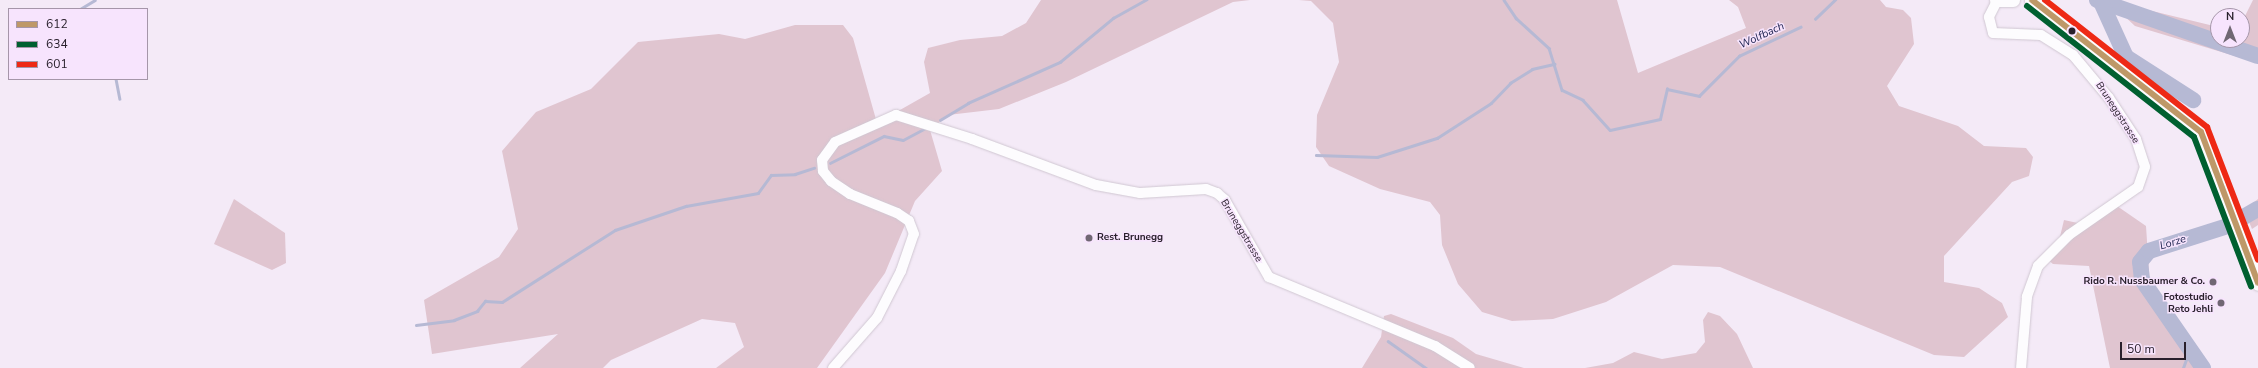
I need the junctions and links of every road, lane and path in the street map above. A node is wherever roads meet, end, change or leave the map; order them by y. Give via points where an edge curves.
1 (1997, 0) edge
2 (2013, 0) edge
3 (2032, 0) edge
4 (2258, 283) edge
5 (834, 368) edge
6 (1470, 368) edge
7 (2021, 368) edge

1 - 2 street
1 - 7 street, Bruneggstrasse via 1989,17 1993,33 2041,35 2073,55 2109,98 2136,139 2145,167 2138,187 2069,235 2038,266 2027,297
3 - 4 main road via 2200,132
5 - 6 street, Bruneggstrasse via 877,318 901,271 914,234 908,221 897,213 850,194 831,181 823,171 822,160 825,151 846,136 883,119 905,115 1096,185 1140,193 1206,189 1217,193 1225,200 1269,277 1435,346

